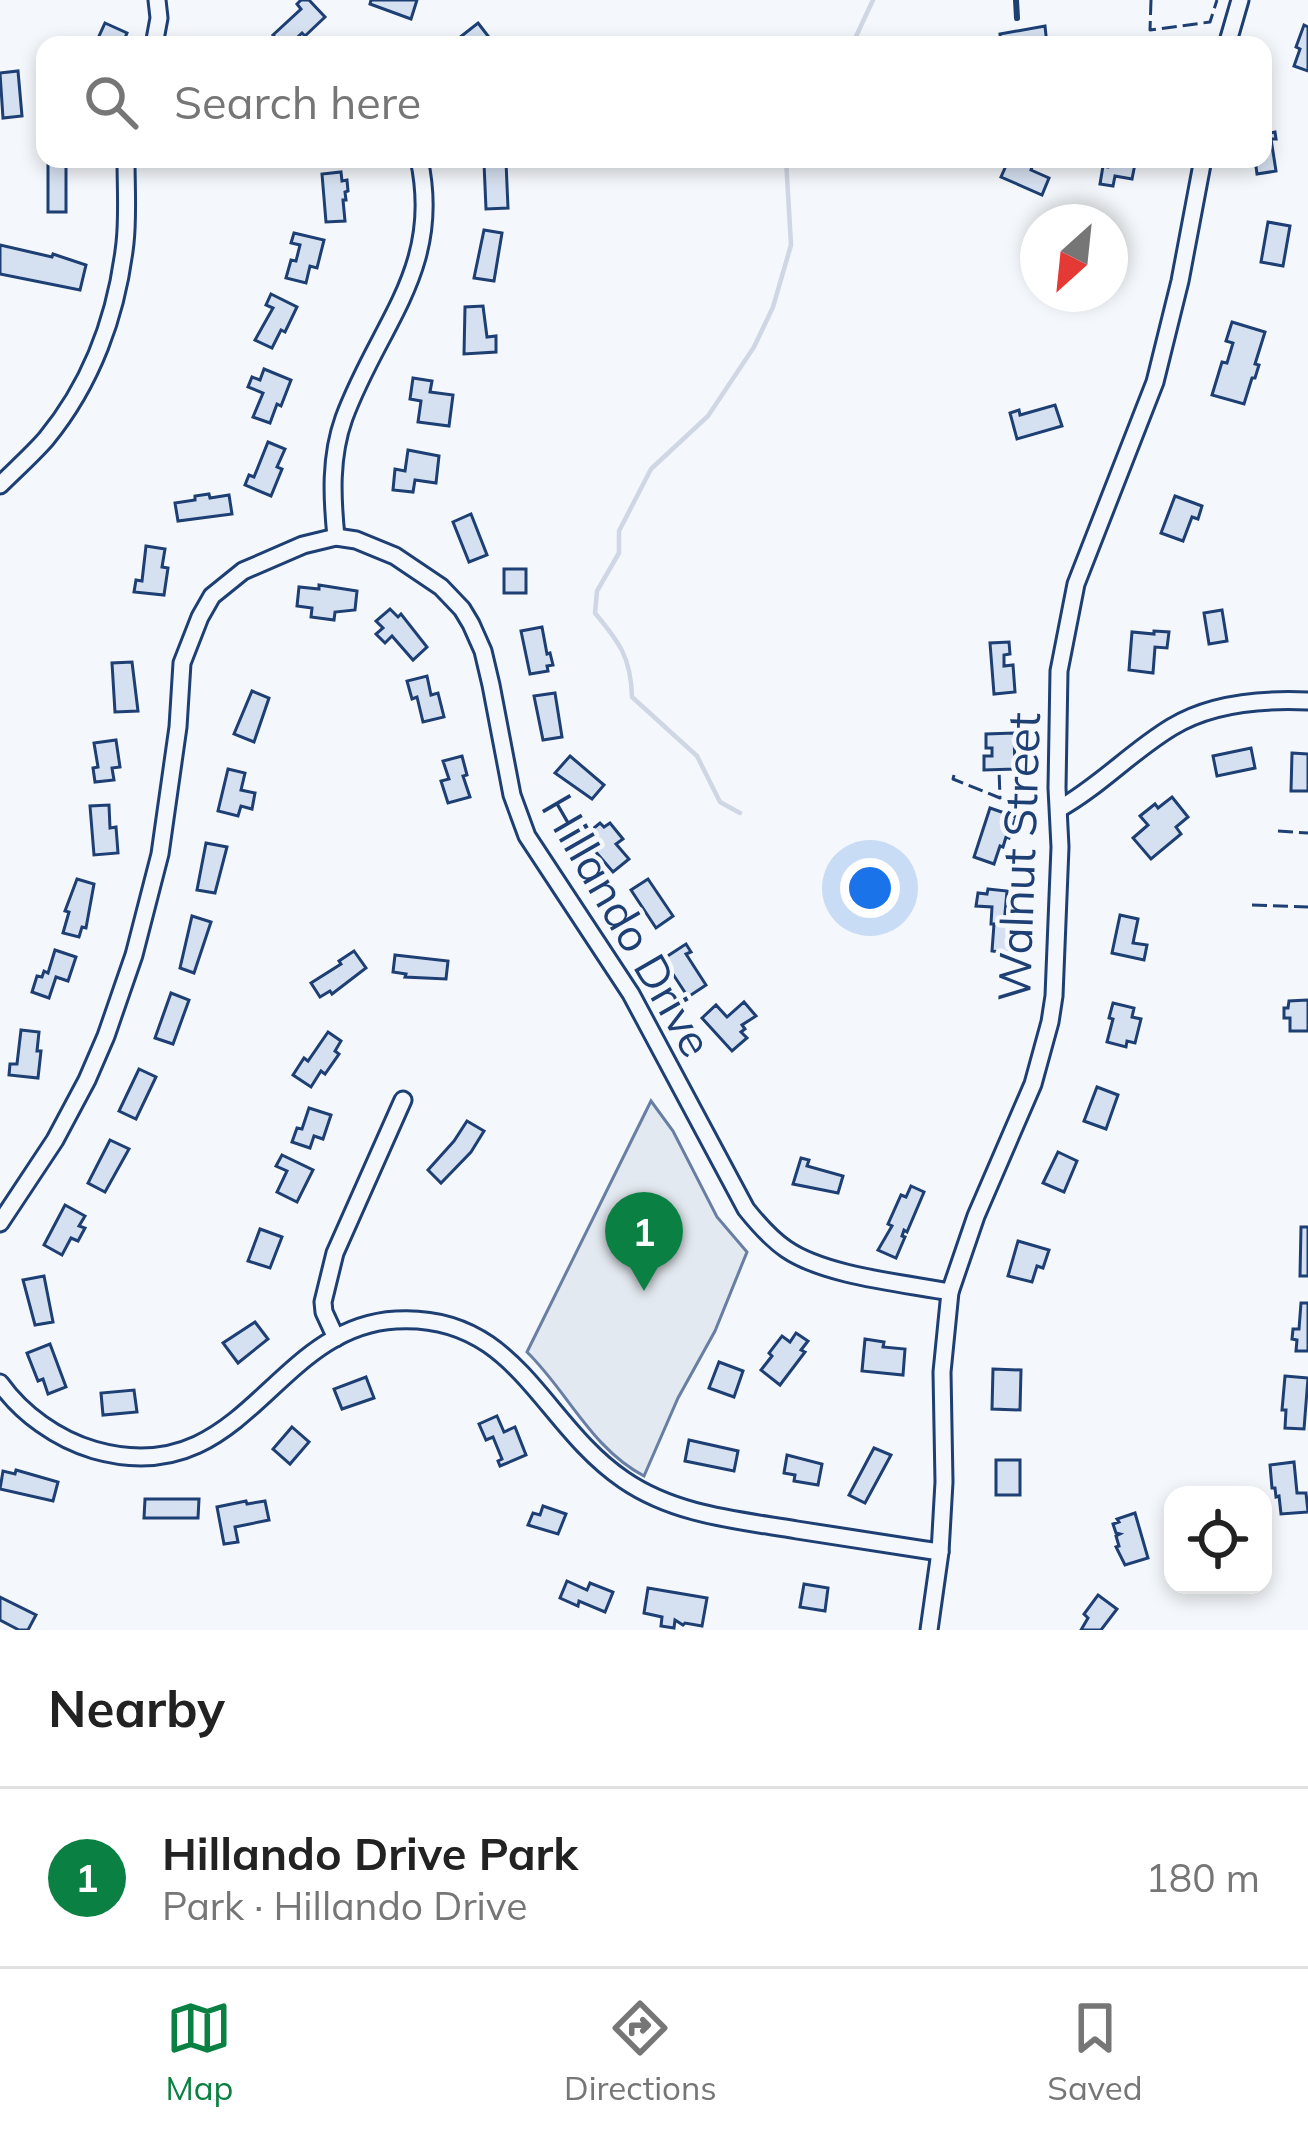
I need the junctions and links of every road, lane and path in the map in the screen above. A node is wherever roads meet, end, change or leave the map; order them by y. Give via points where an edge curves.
1 (157, 0) edge
2 (1240, 0) edge
3 (156, 36) edge
4 (1230, 36) edge
5 (126, 168) edge
6 (421, 168) edge
7 (1201, 168) edge
8 (0, 485) edge
9 (336, 537) junction
10 (1308, 701) edge
11 (1058, 809) junction
12 (403, 1100) dead end
13 (0, 1223) edge
14 (950, 1292) junction
15 (336, 1338) junction
16 (0, 1383) edge
17 (940, 1552) junction
18 (929, 1630) edge

1 - 3 street
2 - 4 street
5 - 8 street via 126,238 101,345 58,422
6 - 9 street via 423,241 343,422 332,479
7 - 11 street, Walnut Street via 1154,382 1076,584 1059,671
9 - 13 street via 243,571 200,617 182,662 160,854 134,955 87,1080
9 - 14 street, Hillando Drive via 395,556 462,609 483,651 527,836 631,994 746,1209 769,1236 814,1263
10 - 11 street via 1237,704 1188,719
11 - 14 street, Walnut Street via 1050,1022
12 - 15 street via 334,1253 323,1302
14 - 17 street, Walnut Street
15 - 16 street via 206,1443 163,1455 82,1447 27,1414
15 - 17 street via 392,1320 457,1327 514,1363 592,1455 657,1499 739,1521
17 - 18 street, Walnut Street

